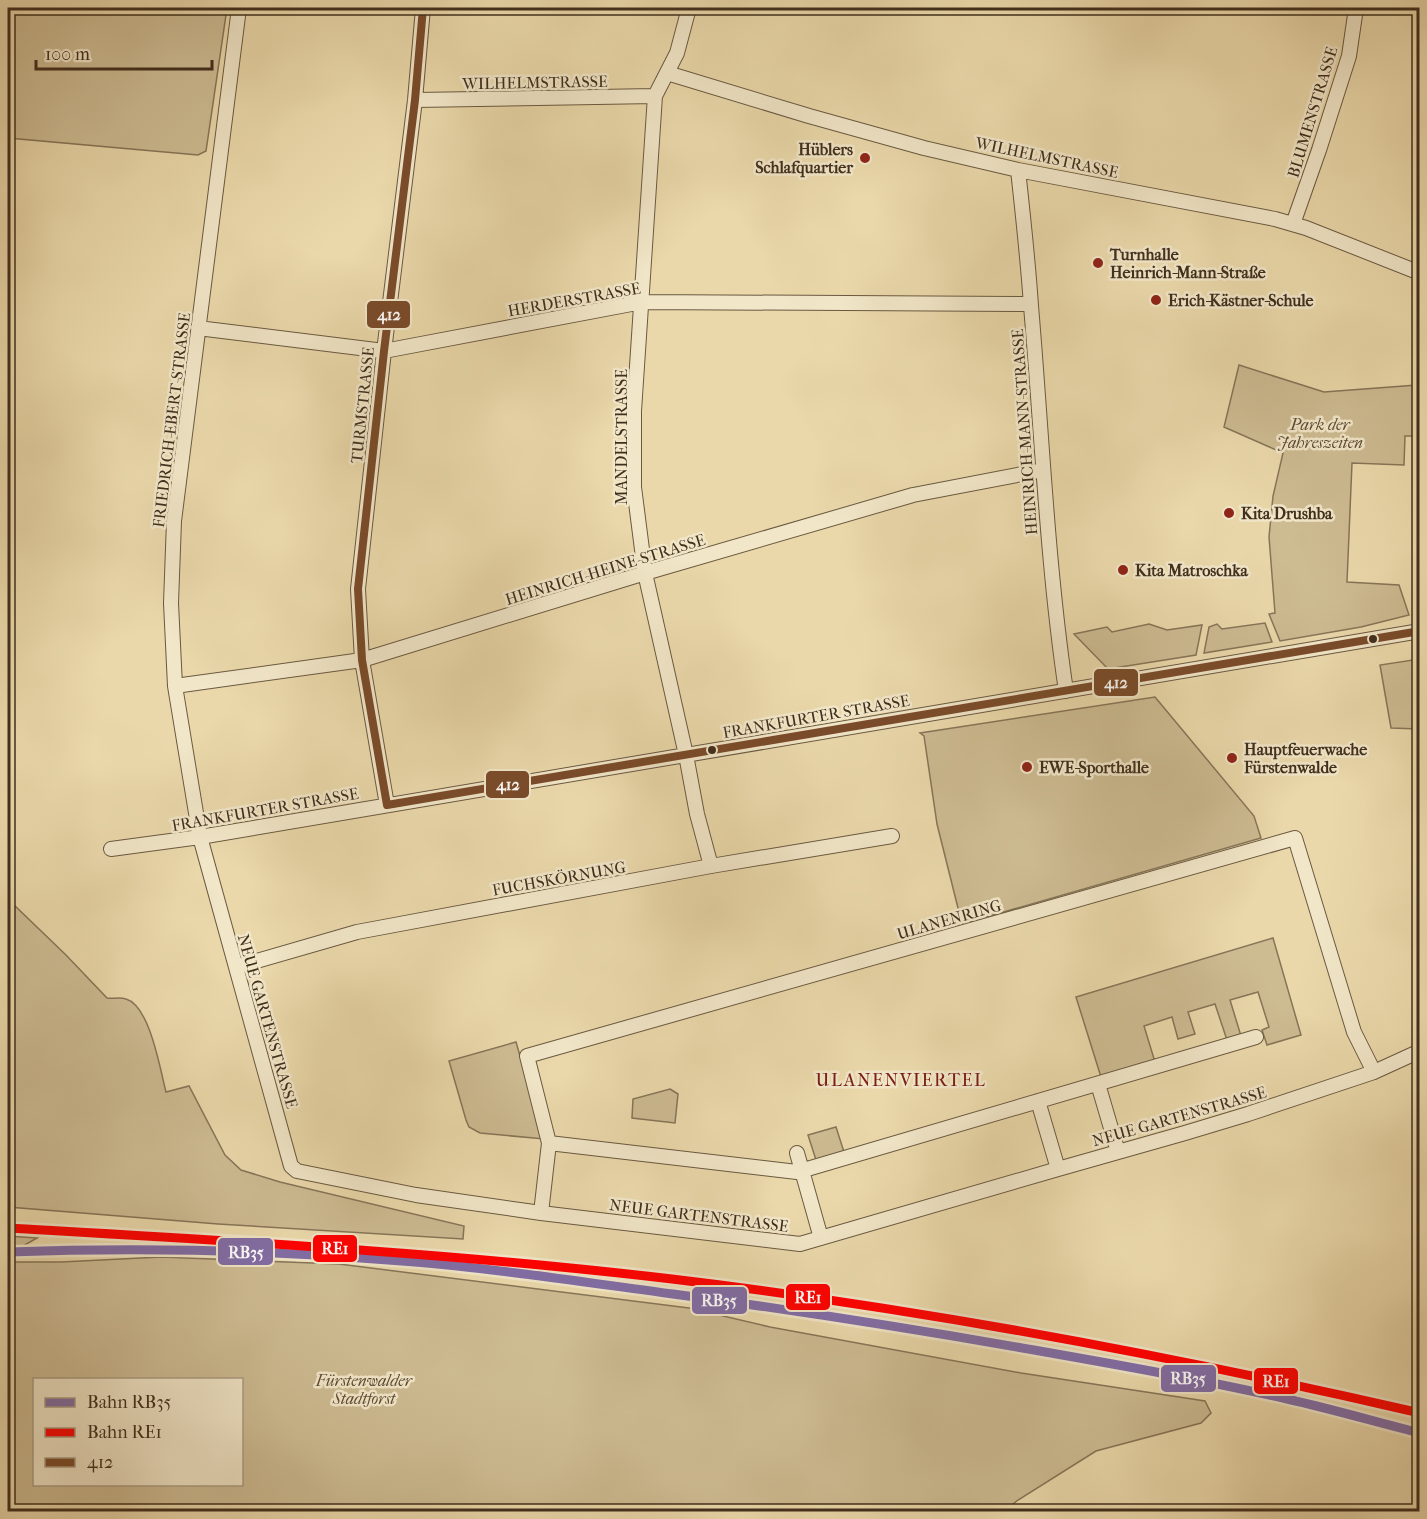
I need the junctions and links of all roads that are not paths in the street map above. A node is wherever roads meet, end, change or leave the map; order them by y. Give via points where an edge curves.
1 (239, 8) edge
2 (423, 8) edge
3 (689, 8) edge
4 (1356, 8) edge
5 (667, 73) junction
6 (655, 96) junction
7 (415, 100) junction
8 (1018, 170) junction
9 (1293, 224) junction
10 (1419, 273) edge
11 (642, 302) junction
12 (1031, 304) junction
13 (198, 328) junction
14 (384, 351) junction
15 (1043, 470) junction
16 (645, 573) junction
17 (1419, 631) edge
18 (362, 660) junction
19 (175, 686) junction
20 (1066, 691) junction
21 (686, 755) junction
22 (387, 805) junction
23 (892, 836) dead end
24 (200, 837) junction
25 (111, 849) dead end
26 (711, 866) junction
27 (236, 967) junction
28 (1256, 1037) dead end
29 (1419, 1051) edge
30 (1374, 1072) junction
31 (1098, 1084) junction
32 (1038, 1101) junction
33 (549, 1143) junction
34 (1118, 1152) junction
35 (797, 1154) dead end
36 (1058, 1168) junction
37 (802, 1171) junction
38 (541, 1213) junction
39 (821, 1238) junction

1 - 13 street, FRIEDRICH-EBERT-STRASSE
2 - 7 street, TURMSTRASSE
3 - 5 street, MANDELSTRASSE
4 - 9 street, BLUMENSTRASSE via 1349,56
5 - 6 street, MANDELSTRASSE
5 - 8 street, WILHELMSTRASSE via 917,146
6 - 7 street, WILHELMSTRASSE
6 - 11 street, MANDELSTRASSE
7 - 14 street, TURMSTRASSE
8 - 9 street, WILHELMSTRASSE
8 - 12 street, HEINRICH-MANN-STRASSE
9 - 10 street, WILHELMSTRASSE
11 - 12 street, HERDERSTRASSE
11 - 14 street, HERDERSTRASSE
11 - 16 street, MANDELSTRASSE via 634,411 634,487
12 - 15 street, HEINRICH-MANN-STRASSE
13 - 14 street, HERDERSTRASSE
13 - 19 street, FRIEDRICH-EBERT-STRASSE via 174,521 171,603
14 - 18 street, TURMSTRASSE via 358,589
15 - 16 street, HEINRICH-HEINE-STRASSE via 913,495
15 - 20 street, HEINRICH-MANN-STRASSE
16 - 18 street, HEINRICH-HEINE-STRASSE
16 - 21 street, MANDELSTRASSE
17 - 20 street, FRANKFURTER STRASSE
18 - 19 street, HEINRICH-HEINE-STRASSE
18 - 22 street, TURMSTRASSE
19 - 24 street, FRIEDRICH-EBERT-STRASSE
20 - 21 street, FRANKFURTER STRASSE
21 - 22 street, FRANKFURTER STRASSE
21 - 26 street, MANDELSTRASSE
22 - 24 street, FRANKFURTER STRASSE
23 - 26 street, FUCHSKÖRNUNG
24 - 25 street, FRANKFURTER STRASSE
24 - 27 street, NEUE GARTENSTRASSE
26 - 27 street, FUCHSKÖRNUNG via 351,933
27 - 38 street, NEUE GARTENSTRASSE via 294,1169 416,1195
28 - 31 street
29 - 30 street, NEUE GARTENSTRASSE
30 - 33 street, ULANENRING via 1354,1032 1295,838 527,1056
30 - 34 street, NEUE GARTENSTRASSE
31 - 32 street
31 - 34 street
32 - 36 street
32 - 37 street
33 - 37 street
33 - 38 street, ULANENRING
34 - 36 street, NEUE GARTENSTRASSE
35 - 37 street
36 - 39 street, NEUE GARTENSTRASSE
37 - 39 street
38 - 39 street, NEUE GARTENSTRASSE via 800,1244

